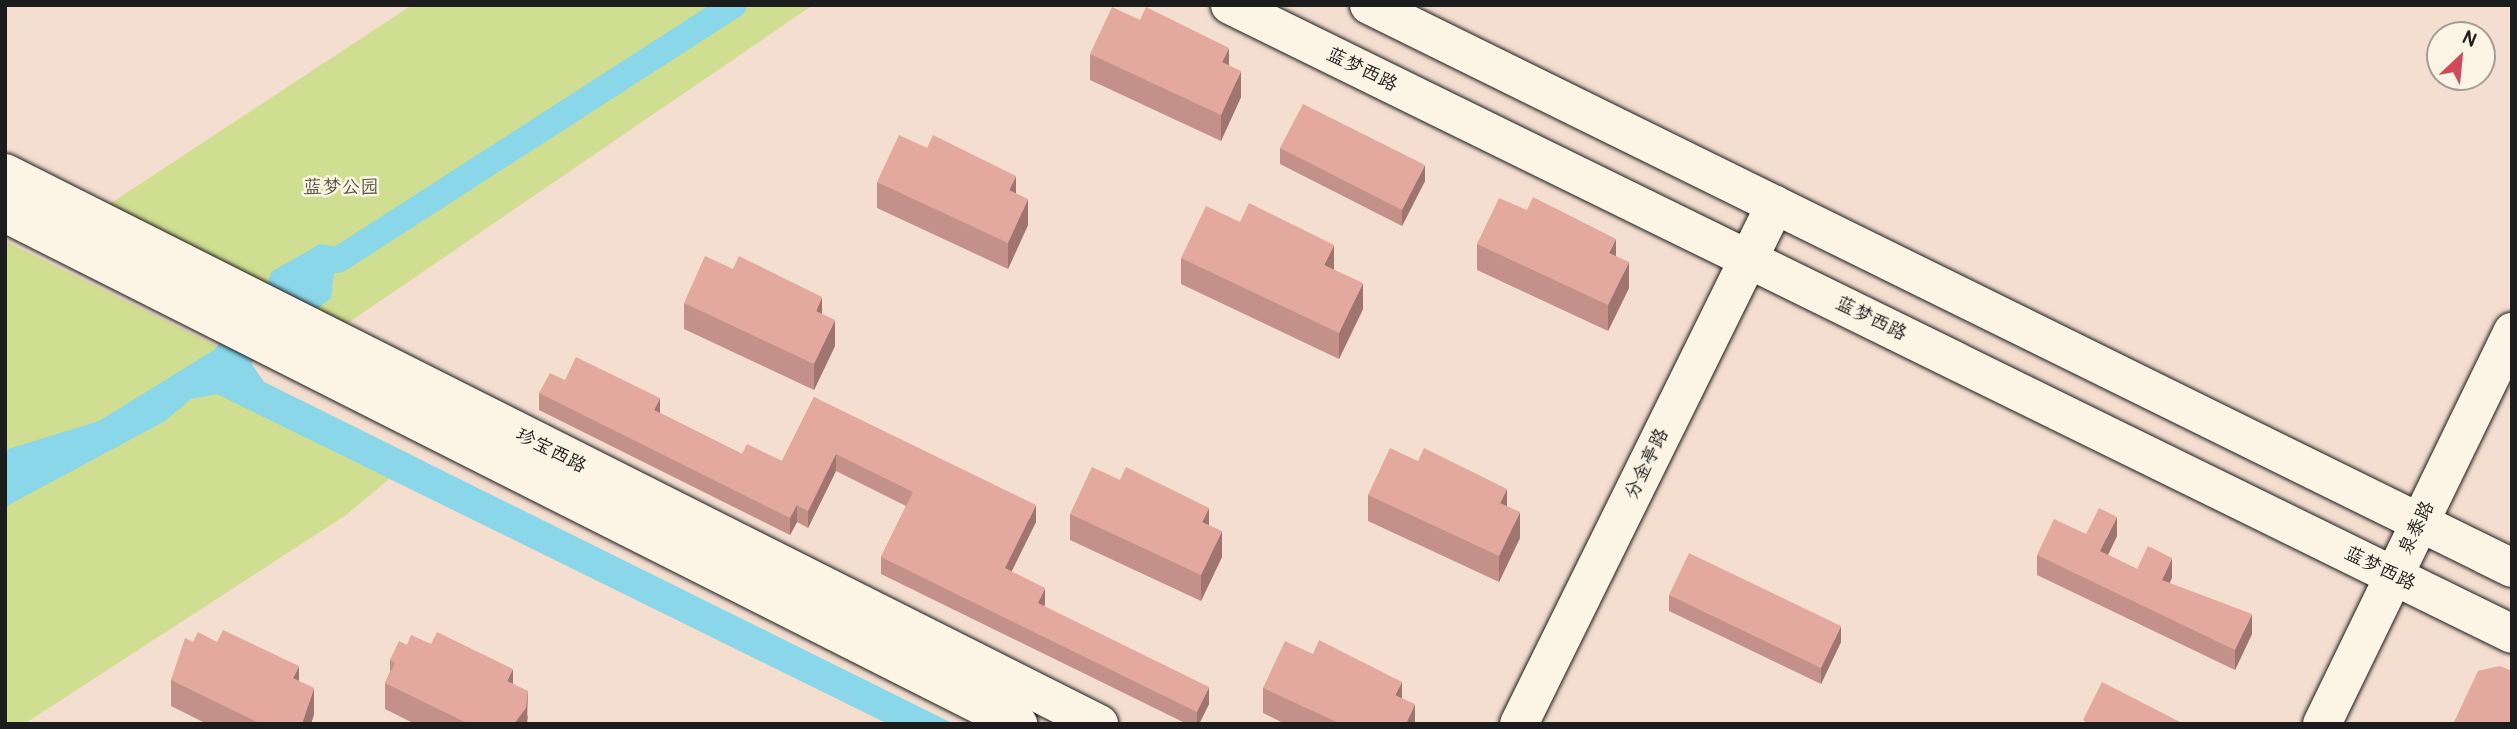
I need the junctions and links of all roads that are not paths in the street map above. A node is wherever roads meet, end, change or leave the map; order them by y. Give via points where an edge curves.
1 (1230, 5) edge
2 (1369, 5) edge
3 (5, 173) edge
4 (1775, 205) junction
5 (5, 213) edge
6 (1748, 259) junction
7 (228, 307) junction
8 (2512, 332) edge
9 (318, 354) junction
10 (2420, 522) junction
11 (2512, 568) edge
12 (2394, 576) junction
13 (2512, 634) edge
14 (1018, 724) edge
15 (1099, 724) edge
16 (1519, 724) edge
17 (2322, 724) edge

1 - 6 street, 蓝梦西路
2 - 4 street
3 - 7 street, 珍宝西路
4 - 6 street, 分金亭路
4 - 10 street
5 - 7 street, 珍宝西路
6 - 12 street, 蓝梦西路
6 - 16 street, 分金亭路
7 - 9 street, 珍宝西路
8 - 10 street, 泉泰路
9 - 14 street, 珍宝西路
9 - 15 street, 珍宝西路
10 - 11 street
10 - 12 street, 泉泰路
12 - 13 street, 蓝梦西路
12 - 17 street, 泉泰路

